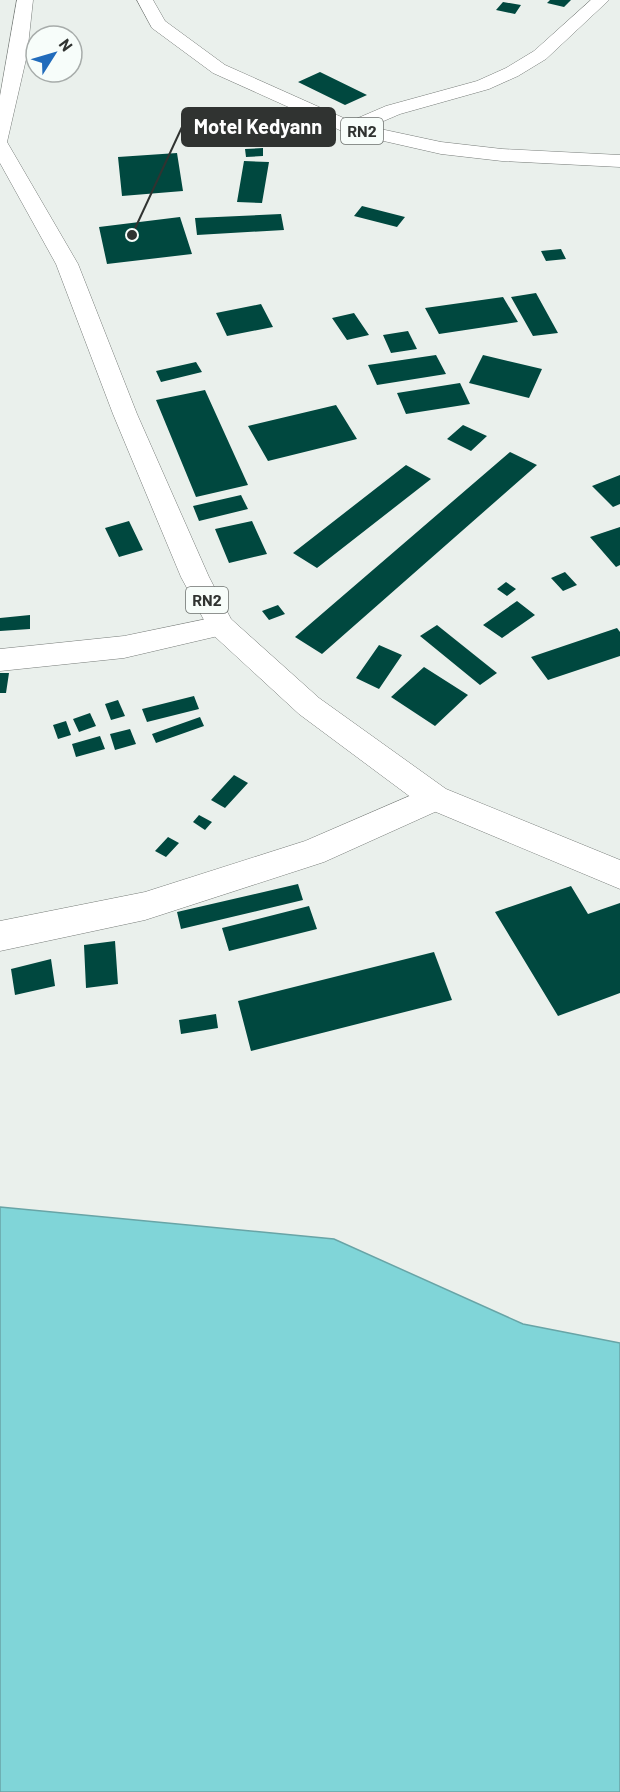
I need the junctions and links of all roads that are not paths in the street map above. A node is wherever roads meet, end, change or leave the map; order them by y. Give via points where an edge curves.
1 (25, 0) edge
2 (145, 0) edge
3 (601, 0) edge
4 (351, 128) junction
5 (0, 139) edge
6 (0, 146) edge
7 (620, 161) edge
8 (221, 626) junction
9 (0, 660) edge
10 (435, 798) junction
11 (620, 875) edge
12 (0, 936) edge

1 - 5 main road
2 - 4 main road, RN2 via 158,24 219,69
3 - 4 main road via 540,55 512,72 483,85 393,110
4 - 7 main road, RN2 via 441,148
6 - 8 main road, RN2 via 67,264 125,414 195,578
8 - 9 main road via 124,647
8 - 10 main road, RN2 via 309,705
10 - 11 main road, RN2
10 - 12 main road via 313,852 145,906

